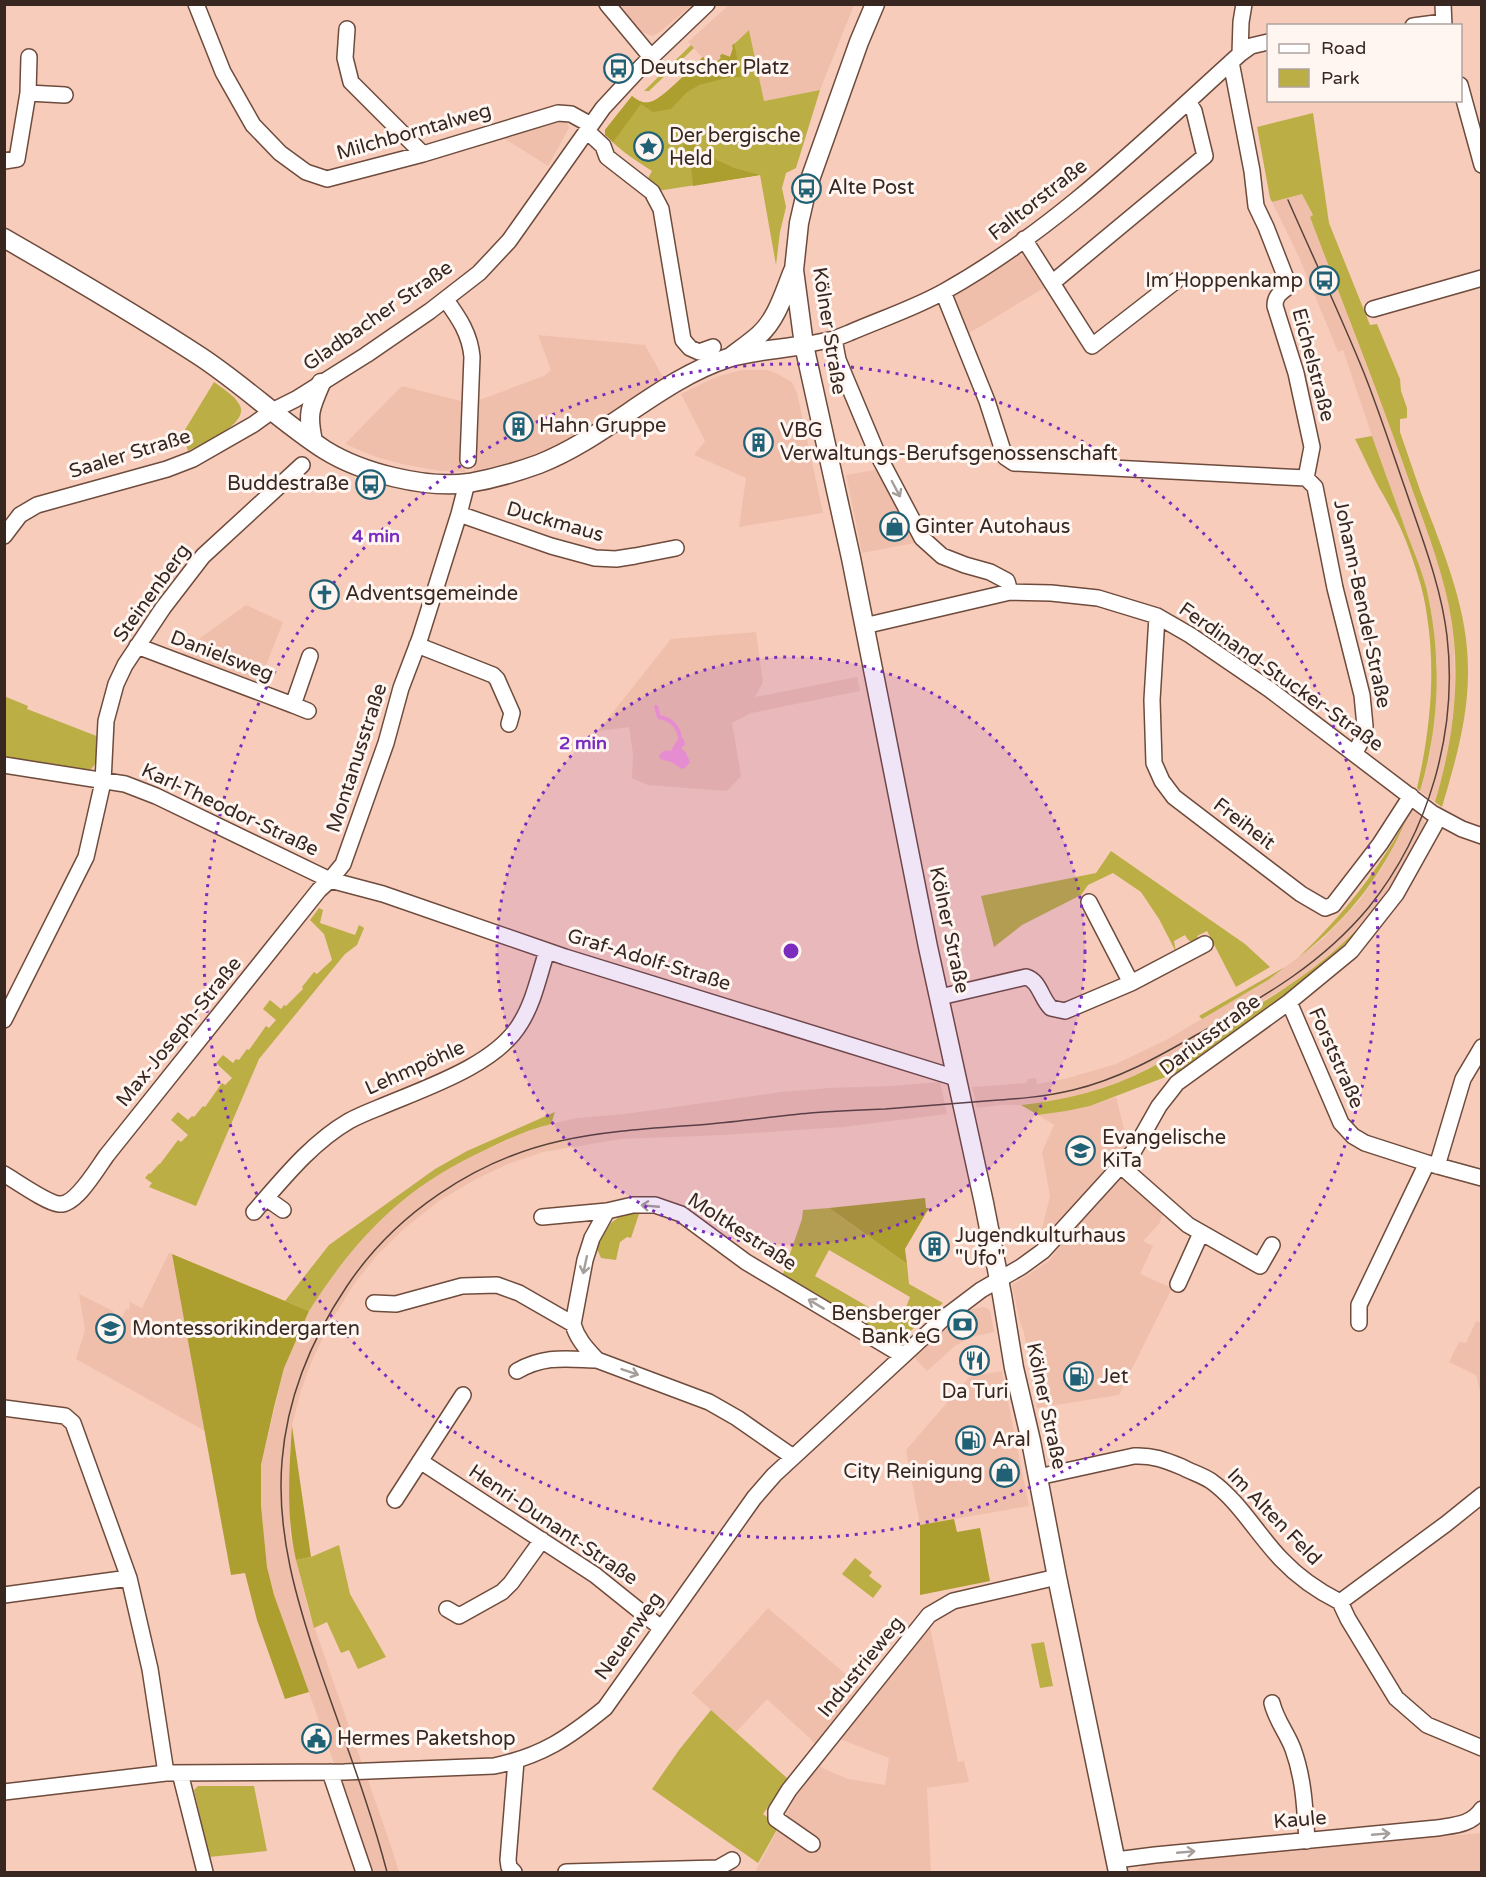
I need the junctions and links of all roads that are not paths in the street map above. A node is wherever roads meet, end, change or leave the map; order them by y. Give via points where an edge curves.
1 (196, 4) edge
2 (607, 4) edge
3 (707, 4) edge
4 (875, 4) edge
5 (1244, 4) edge
6 (1443, 4) edge
7 (1443, 24) edge
8 (347, 29) dead end
9 (1267, 42) edge
10 (28, 57) dead end
11 (651, 57) junction
12 (1236, 58) junction
13 (1462, 89) edge
14 (28, 93) junction
15 (65, 95) dead end
16 (1188, 102) junction
17 (589, 128) junction
18 (423, 154) junction
19 (4, 161) edge
20 (1482, 165) edge
21 (4, 238) edge
22 (1024, 239) junction
23 (794, 270) junction
24 (1482, 278) edge
25 (1177, 280) dead end
26 (1052, 283) junction
27 (943, 292) junction
28 (446, 300) junction
29 (1373, 309) dead end
30 (834, 339) junction
31 (804, 345) junction
32 (712, 347) dead end
33 (730, 357) junction
34 (321, 383) junction
35 (272, 411) junction
36 (313, 441) junction
37 (468, 460) dead end
38 (302, 465) dead end
39 (1306, 478) junction
40 (467, 483) junction
41 (459, 514) junction
42 (4, 536) edge
43 (676, 548) dead end
44 (1010, 592) junction
45 (1157, 616) junction
46 (864, 626) junction
47 (417, 645) junction
48 (138, 646) junction
49 (310, 656) dead end
50 (292, 705) junction
51 (308, 711) dead end
52 (509, 724) dead end
53 (1355, 753) junction
54 (4, 765) edge
55 (103, 782) junction
56 (1411, 796) junction
57 (1439, 817) junction
58 (1482, 836) edge
59 (330, 880) junction
60 (1089, 902) dead end
61 (1205, 944) dead end
62 (547, 951) junction
63 (1131, 982) junction
64 (940, 997) junction
65 (1289, 1002) junction
66 (4, 1020) edge
67 (1482, 1047) edge
68 (956, 1078) junction
69 (1432, 1165) junction
70 (1121, 1166) junction
71 (4, 1174) edge
72 (1482, 1178) edge
73 (266, 1198) junction
74 (283, 1210) dead end
75 (606, 1211) junction
76 (254, 1212) dead end
77 (542, 1217) dead end
78 (1201, 1233) junction
79 (1272, 1245) dead end
80 (998, 1280) junction
81 (1178, 1284) dead end
82 (374, 1303) dead end
83 (1359, 1323) dead end
84 (573, 1324) junction
85 (902, 1356) junction
86 (597, 1360) junction
87 (517, 1371) dead end
88 (463, 1395) dead end
89 (4, 1408) edge
90 (794, 1457) junction
91 (420, 1461) junction
92 (1038, 1477) junction
93 (1482, 1495) edge
94 (395, 1500) dead end
95 (542, 1539) junction
96 (1057, 1577) junction
97 (129, 1578) junction
98 (4, 1595) edge
99 (1340, 1602) junction
100 (447, 1609) dead end
101 (661, 1628) junction
102 (1272, 1703) dead end
103 (1482, 1748) edge
104 (516, 1761) junction
105 (330, 1772) junction
106 (173, 1773) junction
107 (4, 1792) edge
108 (1480, 1814) edge
109 (1307, 1841) junction
110 (812, 1844) dead end
111 (732, 1860) dead end
112 (1117, 1866) edge
113 (205, 1872) edge
114 (364, 1872) edge
115 (514, 1872) edge
116 (566, 1872) edge

1 - 18 street, Milchborntalweg via 223,72 253,125 280,153 306,172 327,179
2 - 11 street
3 - 11 street, Gladbacher Straße
4 - 23 main road, Kölner Straße via 807,188
5 - 12 street, Eichelstraße
6 - 7 street
8 - 18 street via 345,58 351,82
9 - 12 street, Falltorstraße via 1251,46
10 - 14 street
11 - 17 street, Gladbacher Straße
12 - 16 street, Falltorstraße
12 - 39 street, Eichelstraße via 1256,206 1289,286 1278,294 1275,306 1296,373 1312,447
13 - 20 street
14 - 15 street
14 - 19 street via 16,159
16 - 22 street, Falltorstraße
16 - 26 street via 1194,111 1205,156
17 - 18 street, Milchborntalweg via 571,114 558,113
17 - 28 street, Gladbacher Straße via 509,241
17 - 32 street via 608,157 655,195 683,340 699,352
21 - 35 main road via 199,356
22 - 26 street
22 - 27 street, Falltorstraße
23 - 31 main road, Kölner Straße
23 - 33 main road via 768,325
24 - 29 street
25 - 26 street via 1092,346
27 - 30 street, Falltorstraße
27 - 39 street via 1005,457 1014,463
28 - 34 street, Gladbacher Straße
28 - 37 street via 471,344
30 - 31 street, Falltorstraße
30 -> 44 street via 838,360 877,453 922,538 942,556 1007,580
31 - 33 main road
31 - 46 main road, Kölner Straße
33 - 40 main road via 683,379 560,454 520,470
34 - 35 street, Gladbacher Straße
34 - 36 main road via 310,407
35 - 36 main road
35 - 42 street, Saaler Straße via 181,464 37,505 20,515
36 - 40 main road via 339,458 369,470 417,481
38 - 48 street, Steinenberg via 203,556
39 - 53 street, Johann-Bendel-Straße via 1316,487 1335,588 1362,695 1365,726
40 - 41 street, Montanusstraße
41 - 43 street, Duckmaus via 595,558 616,559
41 - 47 street, Montanusstraße
44 - 45 street, Ferdinand-Stucker-Straße via 1098,598
44 - 46 street, Ferdinand-Stucker-Straße
45 - 53 street, Ferdinand-Stucker-Straße via 1219,654
45 - 56 street, Freiheit via 1152,700 1155,763 1162,781 1174,797 1301,894 1325,908 1334,905
46 - 64 main road, Kölner Straße
47 - 52 street via 493,675 512,713
47 - 59 street, Montanusstraße via 343,864
48 - 50 street, Danielsweg
48 - 55 street, Steinenberg via 116,684 108,712
49 - 50 street, Danielsweg
50 - 51 street, Danielsweg
53 - 56 street, Ferdinand-Stucker-Straße
54 - 55 street, Karl-Theodor-Straße
55 - 59 street, Karl-Theodor-Straße via 125,784 156,796
55 - 66 street, Steinenberg via 86,857
56 - 57 street, Ferdinand-Stucker-Straße
57 - 58 street, Ferdinand-Stucker-Straße
57 - 65 street, Dariusstraße via 1396,894 1351,951
59 - 62 street, Graf-Adolf-Straße via 383,894
59 - 71 street, Max-Joseph-Straße via 76,1197 59,1204
60 - 63 street via 1107,926
61 - 63 street
62 - 68 street, Graf-Adolf-Straße
62 - 73 street, Lehmpöhle via 530,1005 513,1035 500,1048 480,1064 350,1120 310,1150
63 - 64 street via 1065,1011 1051,1008 1034,980 1026,977
64 - 68 main road, Kölner Straße
65 - 69 street, Forststraße via 1345,1128 1365,1143
65 - 70 street, Dariusstraße via 1177,1083
67 - 69 street via 1463,1079
68 - 80 main road, Kölner Straße
69 - 72 street, Forststraße
69 - 83 street via 1359,1305
70 - 78 street
70 - 80 street, Dariusstraße via 1044,1251
73 - 74 street
73 - 76 street, Lehmpöhle
75 - 77 street, Moltkestraße
75 -> 84 street via 585,1260
85 -> 75 street, Moltkestraße via 746,1262 681,1214 655,1205
78 - 79 street via 1260,1266
78 - 81 street
80 - 85 street, Neuenweg via 958,1307
80 - 92 main road, Kölner Straße
82 - 84 street via 396,1304 462,1286 497,1285
84 - 86 street via 576,1334
85 - 90 street, Neuenweg
86 - 87 street via 551,1359 532,1362
86 -> 90 street via 710,1402
88 - 91 street
89 - 97 street via 65,1416 73,1422
90 - 101 street, Neuenweg via 756,1494
91 - 94 street
91 - 95 street, Henri-Dunant-Straße
92 - 96 main road, Kölner Straße
92 - 99 street, Im Alten Feld via 1134,1456 1160,1458 1209,1479 1230,1498 1283,1562 1321,1593
93 - 99 street
95 - 100 street via 502,1592 459,1616
95 - 101 street, Henri-Dunant-Straße
96 - 110 street, Industrieweg via 953,1601 929,1615 776,1810 776,1819
96 - 112 main road, Kölner Straße
97 - 98 street
97 - 106 street
99 - 103 street via 1396,1698 1427,1725
101 - 104 street, Neuenweg via 605,1708 576,1732
102 - 109 street via 1294,1751 1303,1790
104 - 105 street, Neuenweg via 494,1766
104 - 115 street via 508,1860
105 - 106 street, Neuenweg
105 - 114 street
106 - 107 street, Neuenweg
106 - 113 street
109 -> 108 street, Kaule via 1459,1825
112 -> 109 street, Kaule via 1155,1855
111 - 116 street via 718,1868

